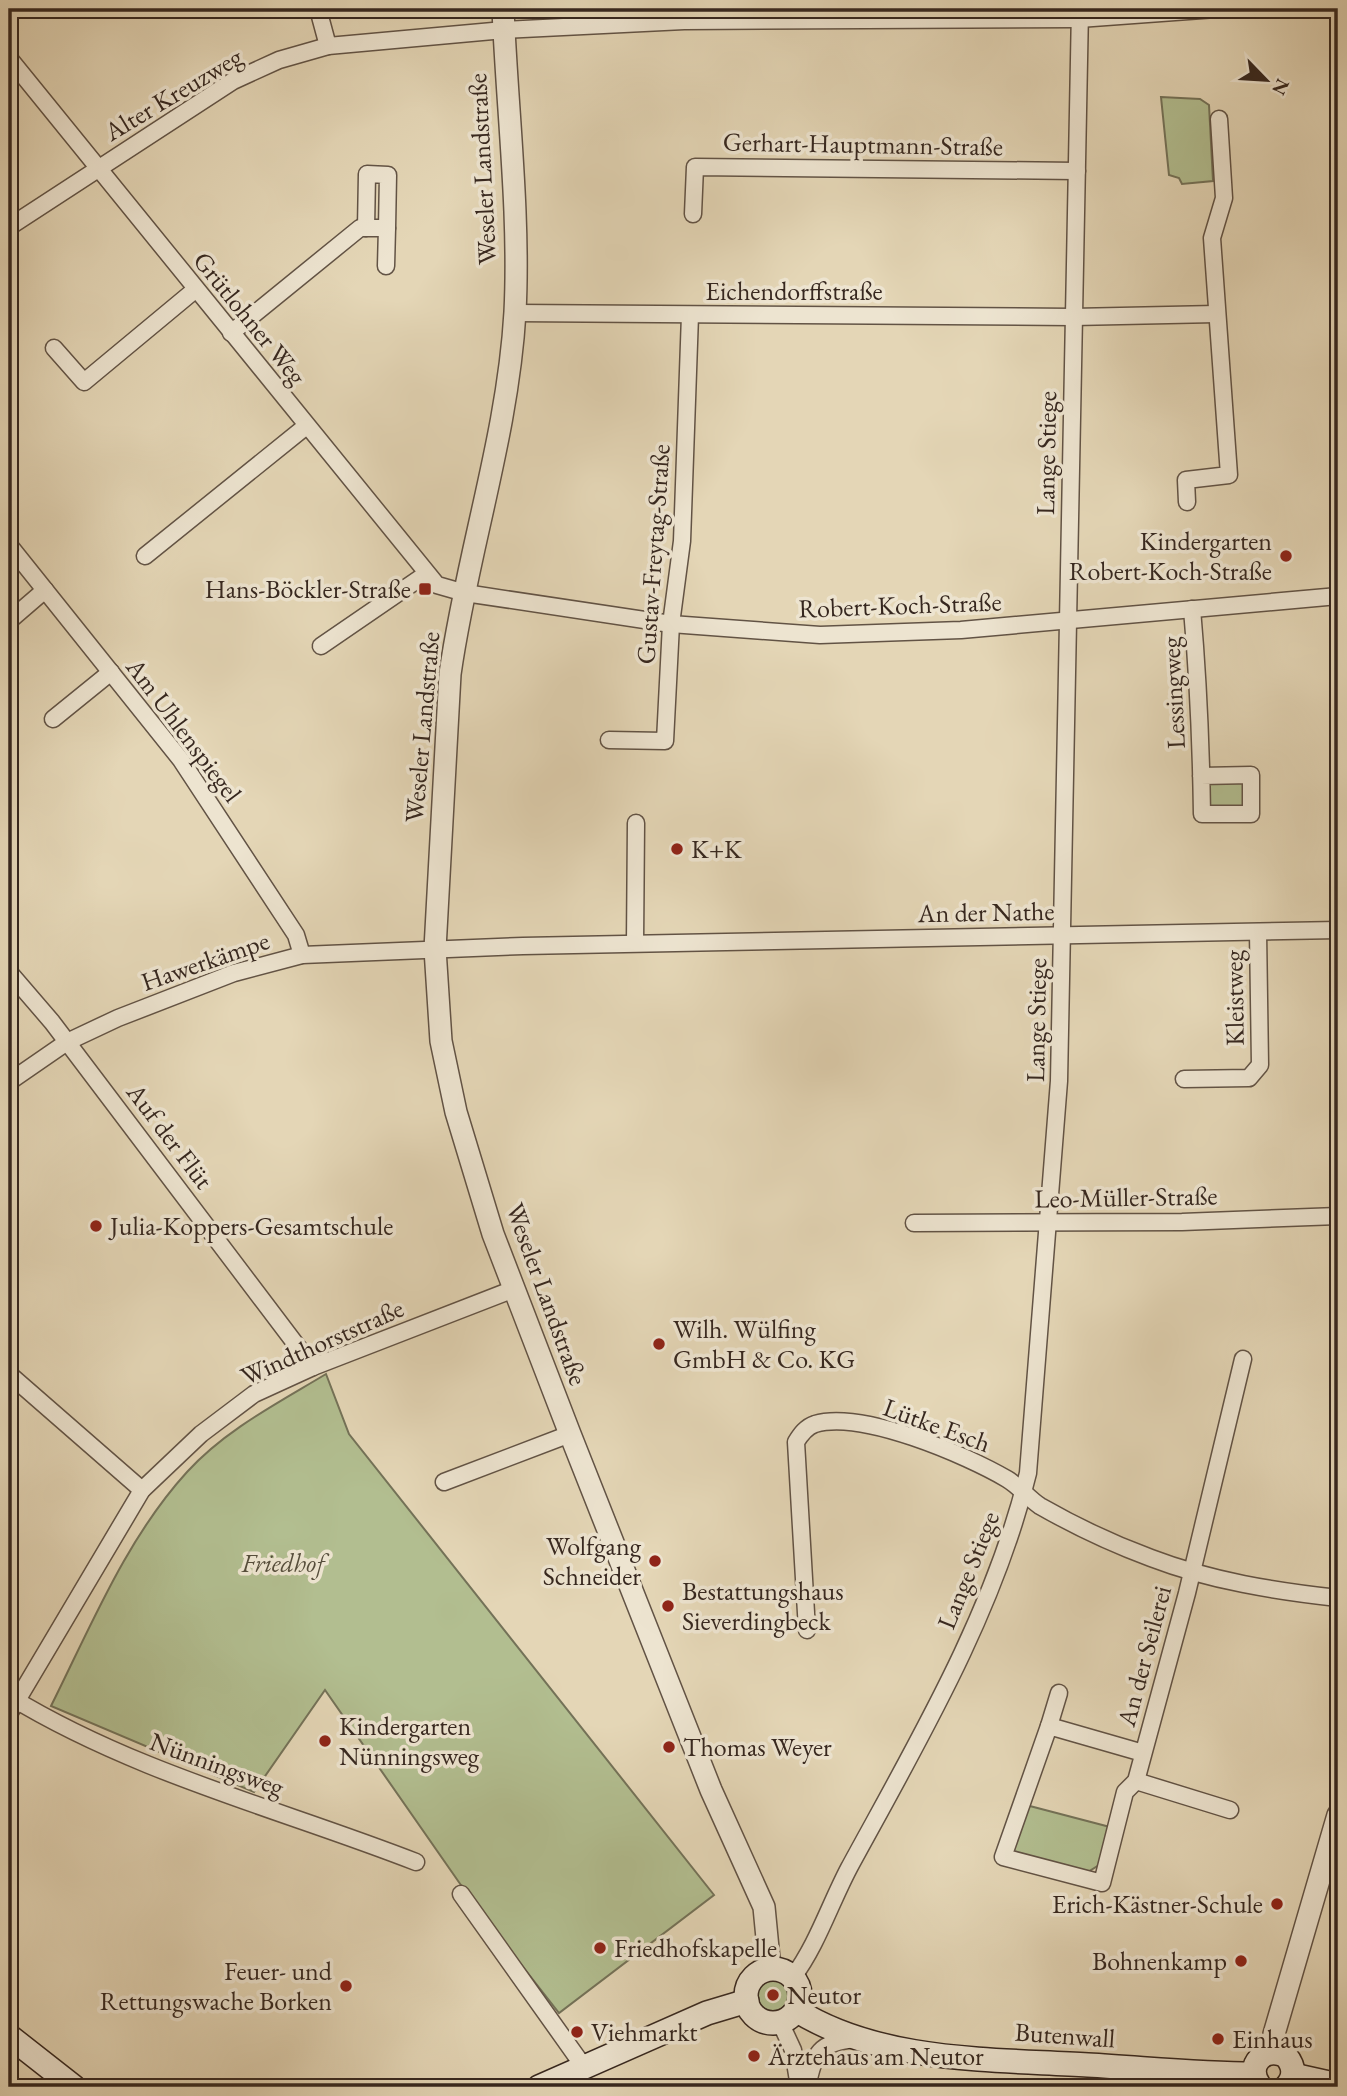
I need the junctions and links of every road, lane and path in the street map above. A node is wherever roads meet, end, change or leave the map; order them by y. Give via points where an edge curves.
1 (318, 9) edge
2 (1216, 9) edge
3 (1079, 14) edge
4 (503, 19) edge
5 (328, 46) junction
6 (9, 58) edge
7 (1219, 119) dead end
8 (97, 169) junction
9 (1077, 171) junction
10 (693, 214) dead end
11 (9, 227) edge
12 (366, 228) junction
13 (387, 228) junction
14 (386, 266) dead end
15 (196, 289) junction
16 (515, 313) junction
17 (1216, 314) junction
18 (690, 315) junction
19 (1073, 317) junction
20 (231, 333) junction
21 (54, 348) dead end
22 (305, 427) junction
23 (1187, 502) dead end
24 (9, 545) edge
25 (145, 556) dead end
26 (426, 574) junction
27 (45, 590) junction
28 (465, 593) junction
29 (1338, 596) edge
30 (1192, 609) junction
31 (9, 621) edge
32 (1069, 621) junction
33 (671, 624) junction
34 (321, 646) dead end
35 (111, 673) junction
36 (53, 719) dead end
37 (609, 740) dead end
38 (1201, 775) dead end
39 (636, 823) dead end
40 (1338, 930) edge
41 (1258, 932) junction
42 (1062, 935) junction
43 (635, 943) junction
44 (435, 949) junction
45 (302, 955) junction
46 (9, 972) edge
47 (67, 1042) junction
48 (1184, 1079) dead end
49 (9, 1083) edge
50 (1338, 1216) edge
51 (914, 1223) dead end
52 (1049, 1223) junction
53 (514, 1289) junction
54 (1243, 1359) dead end
55 (313, 1367) junction
56 (9, 1374) edge
57 (570, 1434) junction
58 (444, 1482) dead end
59 (142, 1490) junction
60 (1023, 1493) junction
61 (1191, 1572) junction
62 (1338, 1598) edge
63 (807, 1630) dead end
64 (1059, 1693) dead end
65 (11, 1704) edge
66 (1049, 1726) junction
67 (1143, 1754) junction
68 (1136, 1782) junction
69 (1230, 1810) dead end
70 (1338, 1815) edge
71 (416, 1862) dead end
72 (461, 1894) dead end
73 (770, 1969) junction
74 (793, 1977) junction
75 (747, 2001) junction
76 (788, 2016) junction
77 (9, 2036) edge
78 (856, 2039) junction
79 (1273, 2052) junction
80 (584, 2067) junction
81 (1257, 2081) edge
82 (1289, 2081) edge
83 (1338, 2085) edge
84 (74, 2087) edge
85 (540, 2087) edge
86 (799, 2087) edge
87 (807, 2087) edge

1 - 5 street
2 - 3 street, Alter Kreuzweg
3 - 4 street, Alter Kreuzweg via 684,21
3 - 9 street, Lange Stiege
4 - 5 street, Alter Kreuzweg
4 - 16 street, Weseler Landstraße
5 - 8 street, Alter Kreuzweg via 279,60 233,81
6 - 8 street, Grütlohner Weg
7 - 17 street via 1224,198 1212,238
8 - 11 street, Alter Kreuzweg
8 - 15 street, Grütlohner Weg
9 - 10 street, Gerhart-Hauptmann-Straße via 695,167
9 - 19 street, Lange Stiege
12 - 13 street
12 - 13 street via 367,174 388,175
12 - 20 street via 360,228
13 - 14 street
15 - 20 street, Grütlohner Weg
15 - 21 street via 84,382
16 - 18 street, Eichendorffstraße
16 - 28 street, Weseler Landstraße via 493,461
17 - 19 street, Eichendorffstraße
17 - 23 street via 1229,475 1186,480
18 - 19 street, Eichendorffstraße
18 - 33 street, Gustav-Freytag-Straße via 682,541
19 - 32 street, Lange Stiege
20 - 22 street, Grütlohner Weg
22 - 25 street
22 - 26 street, Grütlohner Weg
24 - 27 street, Am Uhlenspiegel
26 - 28 street, Grütlohner Weg via 437,585
26 - 34 street
27 - 31 street
27 - 35 street, Am Uhlenspiegel
28 - 33 street, Robert-Koch-Straße
28 - 44 street, Weseler Landstraße via 450,674
29 - 30 street, Robert-Koch-Straße
30 - 32 street, Robert-Koch-Straße
30 - 38 street, Lessingweg
32 - 33 street, Robert-Koch-Straße via 820,635
32 - 42 street, Lange Stiege
33 - 37 street, Gustav-Freytag-Straße via 665,741
35 - 36 street
35 - 45 street, Am Uhlenspiegel via 181,760 296,935
39 - 43 street
40 - 41 street, An der Nathe
41 - 42 street, An der Nathe
41 - 48 street, Kleistweg via 1260,1065 1249,1077
42 - 43 street, An der Nathe
42 - 52 street, Lange Stiege via 1059,1081
43 - 44 street, An der Nathe
44 - 45 street, Hawerkämpe
44 - 53 street, Weseler Landstraße via 441,1041 456,1112
45 - 47 street, Hawerkämpe via 234,973
46 - 47 street, Auf der Flüt
47 - 49 street, Hawerkämpe
47 - 55 street, Auf der Flüt
50 - 52 street, Leo-Müller-Straße
51 - 52 street, Leo-Müller-Straße
52 - 60 street, Lange Stiege
53 - 55 street, Windthorststraße
53 - 57 street, Weseler Landstraße
54 - 61 street
55 - 59 street, Windthorststraße via 254,1394 201,1434
56 - 59 street
57 - 58 street
57 - 73 street, Weseler Landstraße via 711,1790 764,1907
59 - 65 street, Windthorststraße
60 - 61 street, Lütke Esch via 1119,1546
60 - 63 street, Lütke Esch via 1009,1480 952,1452 890,1429 816,1424 804,1430 796,1442 796,1459
60 - 74 street, Lange Stiege via 991,1584 953,1669
61 - 62 street, Lütke Esch via 1275,1591
61 - 67 street, An der Seilerei
64 - 66 street
65 - 71 street, Nünningsweg via 134,1760
66 - 67 street, An der Seilerei
66 - 68 street, An der Seilerei via 1003,1857 1102,1883 1125,1792
67 - 68 street, An der Seilerei
68 - 69 street
70 - 79 street via 1274,2034
72 - 80 street
73 - 74 main road
73 - 75 main road via 753,1978
74 - 76 main road via 800,1993
75 - 76 main road via 763,2021
75 - 80 main road via 707,2013
76 - 78 main road, Butenwall
76 - 86 street
77 - 84 main road
78 - 81 main road, Butenwall via 1012,2060
78 - 87 street via 833,2042 817,2053
79 - 81 main road via 1259,2059
79 - 82 main road via 1286,2056
80 - 85 main road
82 - 83 main road

